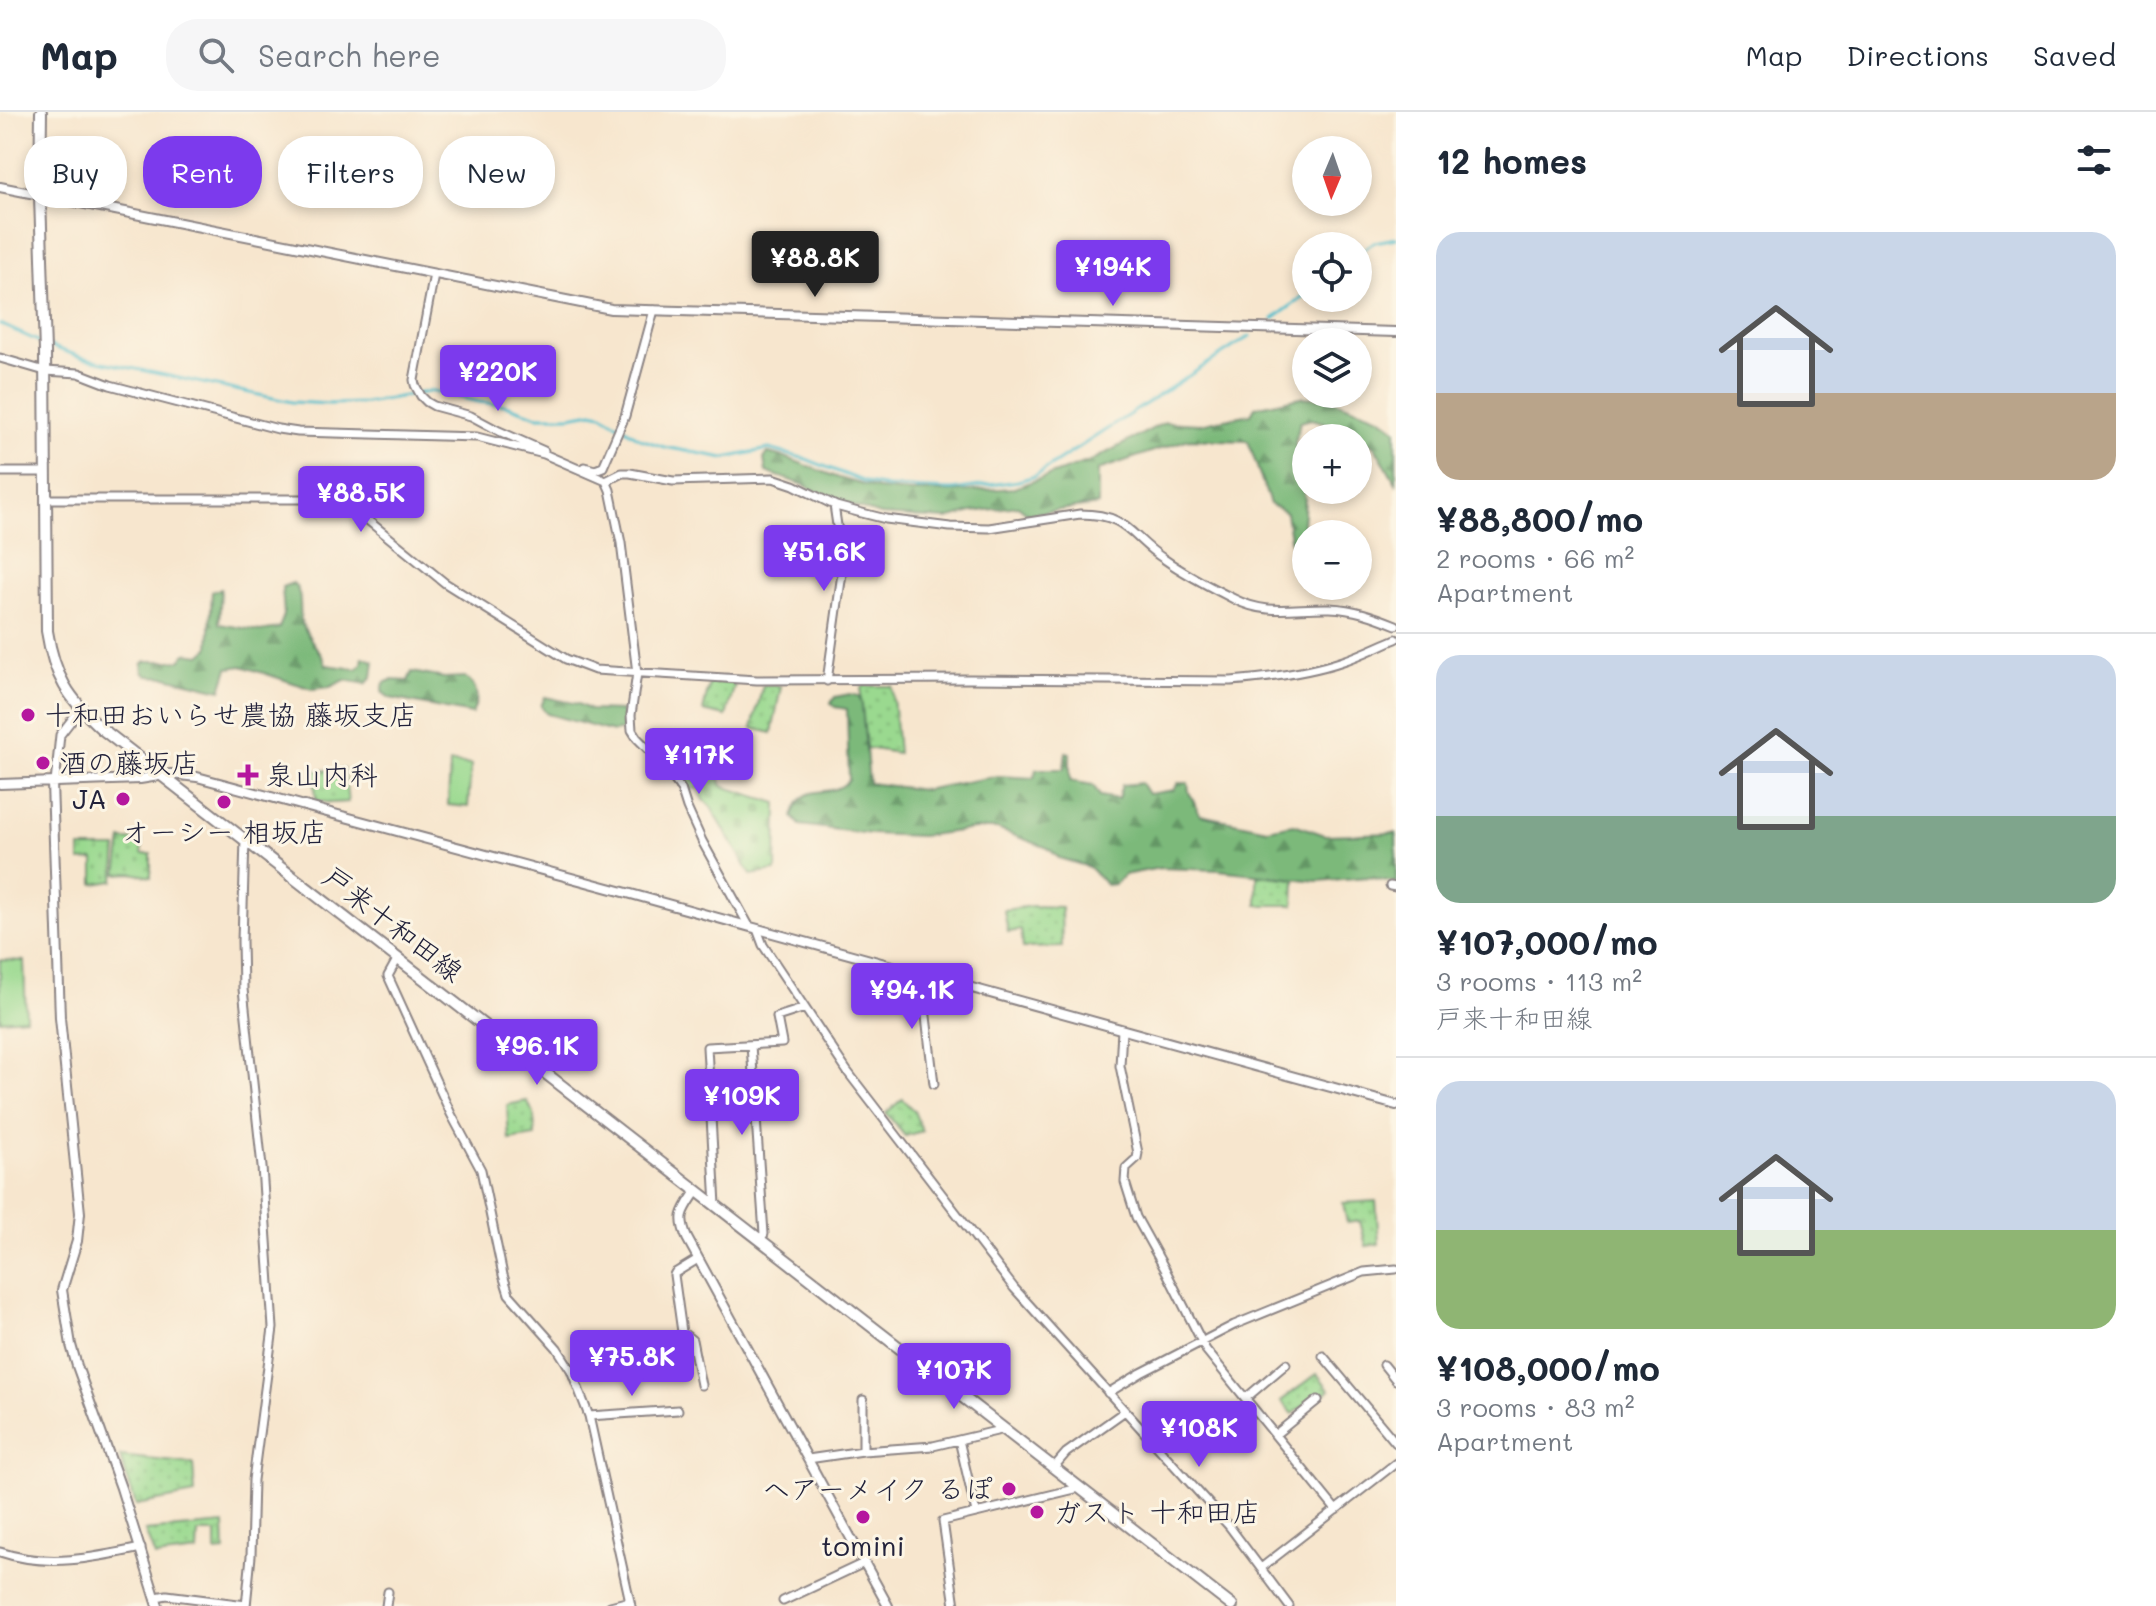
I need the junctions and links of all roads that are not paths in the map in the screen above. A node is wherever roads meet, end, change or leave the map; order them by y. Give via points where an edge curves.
1 (41, 112) edge
2 (41, 136) edge
3 (0, 187) edge
4 (24, 192) edge
5 (40, 208) edge
6 (101, 208) edge
7 (434, 274) junction
8 (654, 310) junction
9 (1396, 332) edge
10 (0, 358) edge
11 (45, 371) junction
12 (548, 456) junction
13 (574, 467) junction
14 (46, 472) junction
15 (0, 474) edge
16 (606, 481) junction
17 (46, 499) junction
18 (834, 505) junction
19 (1396, 625) edge
20 (1396, 639) edge
21 (637, 673) junction
22 (827, 681) junction
23 (80, 709) junction
24 (161, 775) junction
25 (53, 783) junction
26 (0, 784) edge
27 (245, 839) junction
28 (753, 928) junction
29 (398, 958) junction
30 (921, 974) junction
31 (805, 1008) junction
32 (1122, 1030) junction
33 (751, 1045) junction
34 (934, 1084) dead end
35 (1396, 1105) edge
36 (697, 1190) junction
37 (716, 1205) junction
38 (760, 1239) junction
39 (698, 1259) junction
40 (1393, 1269) edge
41 (1396, 1277) edge
42 (1201, 1341) junction
43 (1323, 1356) dead end
44 (1286, 1364) dead end
45 (1384, 1365) dead end
46 (1396, 1380) edge
47 (701, 1385) dead end
48 (1108, 1393) junction
49 (1246, 1398) junction
50 (863, 1400) dead end
51 (1318, 1400) dead end
52 (678, 1410) dead end
53 (1125, 1411) junction
54 (589, 1416) junction
55 (1005, 1429) junction
56 (1276, 1434) junction
57 (959, 1440) junction
58 (1396, 1443) edge
59 (863, 1451) junction
60 (808, 1459) junction
61 (1396, 1463) edge
62 (1054, 1467) junction
63 (1079, 1488) junction
64 (1336, 1510) junction
65 (976, 1513) junction
66 (141, 1548) junction
67 (0, 1552) edge
68 (864, 1563) junction
69 (1261, 1568) junction
70 (388, 1592) dead end
71 (157, 1601) edge
72 (783, 1601) dead end
73 (630, 1603) edge
74 (246, 1605) edge
75 (386, 1606) edge
76 (610, 1606) edge
77 (888, 1606) edge
78 (955, 1606) edge
79 (1232, 1606) edge
80 (1289, 1606) edge

1 - 2 main road, 戸来十和田線
3 - 4 street
5 - 11 main road, 戸来十和田線
6 - 7 street
7 - 8 street via 611,309
7 - 12 street via 416,367 419,394 434,406 471,416
8 - 9 street
8 - 13 street via 620,427 601,469
10 - 11 street
11 - 12 street via 79,373 278,429 477,437
11 - 14 main road, 戸来十和田線
12 - 13 street
13 - 16 street
14 - 15 street
14 - 17 main road, 戸来十和田線
16 - 18 street via 622,473 673,481 773,478
16 - 21 street via 621,543
17 - 21 street via 335,499 445,583 566,659 595,670
17 - 23 main road, 戸来十和田線 via 50,649 60,679
18 - 19 street via 886,519 975,528 1095,514 1127,526 1161,558 1251,606 1349,610
18 - 22 street via 843,566
20 - 22 street via 1343,661 1257,679
21 - 22 street
21 - 28 street via 632,730 681,789 702,841
23 - 24 main road, 戸来十和田線
23 - 25 street via 60,735
24 - 25 street
24 - 27 main road, 戸来十和田線
24 - 28 street via 197,777
25 - 26 street
25 - 66 street via 60,1018 80,1213 63,1303 77,1366
27 - 29 main road, 戸来十和田線
27 - 74 street via 243,989 273,1328 253,1480
28 - 30 street
28 - 31 street
29 - 36 main road, 戸来十和田線
29 - 54 street via 388,976 481,1170 509,1294 557,1348
30 - 32 street
30 - 34 street
31 - 33 street via 777,1017 782,1043
31 - 48 street via 855,1082 1014,1288
32 - 35 street
32 - 42 street via 1120,1066 1138,1153 1126,1168 1125,1182 1136,1217
33 - 37 street via 707,1047
33 - 38 street via 764,1234
36 - 37 main road, 戸来十和田線
36 - 39 street via 681,1219
37 - 38 main road, 戸来十和田線
38 - 55 main road, 戸来十和田線
39 - 47 street via 674,1275 682,1332 692,1340
39 - 60 street
40 - 41 street
40 - 42 street via 1337,1282
42 - 48 street
42 - 49 street
43 - 58 street
44 - 49 street
45 - 46 street
48 - 53 street
49 - 56 street
50 - 59 street
51 - 56 street
52 - 54 street
53 - 62 street
53 - 69 street
54 - 73 street
55 - 57 street
55 - 62 main road, 戸来十和田線
56 - 64 street
57 - 59 street
57 - 65 street
59 - 60 street
60 - 68 street
61 - 64 street
62 - 63 main road, 戸来十和田線
63 - 65 street
63 - 79 main road, 戸来十和田線
64 - 69 street
65 - 78 street via 943,1521
66 - 67 street via 60,1562
66 - 71 street
68 - 72 street
68 - 77 street
69 - 80 street
70 - 75 street
71 - 74 street via 167,1595
73 - 76 street

